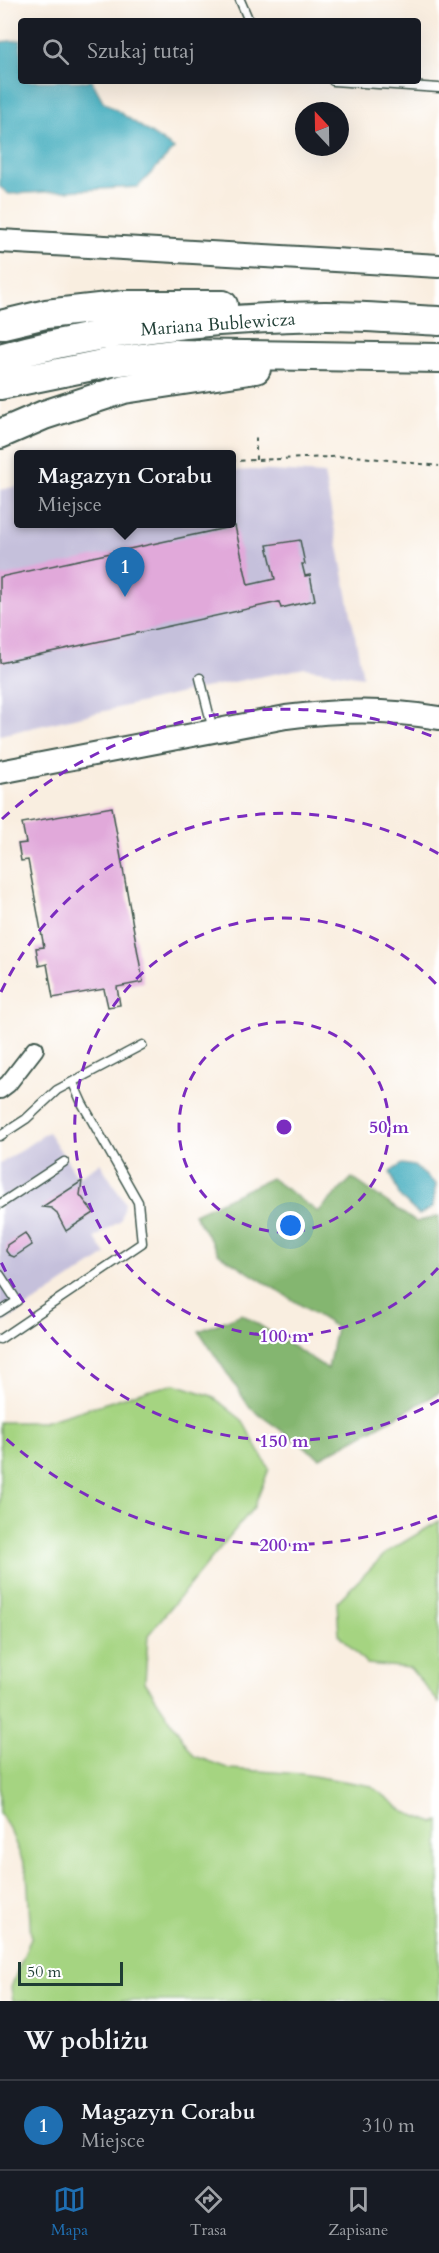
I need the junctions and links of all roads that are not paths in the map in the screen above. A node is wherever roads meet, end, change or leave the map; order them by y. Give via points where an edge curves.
1 (240, 0) edge
2 (248, 18) edge
3 (378, 84) edge
4 (439, 88) edge
5 (0, 241) edge
6 (439, 266) edge
7 (326, 316) junction
8 (439, 321) edge
9 (0, 325) edge
10 (378, 357) junction
11 (0, 358) edge
12 (439, 358) edge
13 (0, 386) edge
14 (0, 434) edge
15 (200, 678) dead end
16 (439, 718) edge
17 (213, 731) junction
18 (0, 772) edge
19 (142, 1045) dead end
20 (35, 1049) dead end
21 (73, 1083) junction
22 (0, 1090) edge
23 (0, 1136) edge
24 (63, 1161) dead end
25 (0, 1204) edge
26 (0, 1275) edge
27 (0, 1312) edge
28 (0, 1339) edge

1 - 2 lane
3 - 4 lane
5 - 6 street
7 - 8 highway, Mariana Bublewicza
7 - 9 highway via 231,306 145,304 46,314
7 - 11 highway, Mariana Bublewicza via 155,328 70,340
10 - 12 highway, Mariana Bublewicza
10 - 13 highway, Mariana Bublewicza via 174,354 112,362
10 - 14 highway via 234,372 123,389
15 - 17 lane
16 - 17 street via 343,711
17 - 18 street
19 - 21 lane
20 - 22 street
21 - 23 lane via 57,1090 26,1119
21 - 28 lane via 138,1202 142,1243
24 - 25 lane
26 - 27 lane via 17,1301

